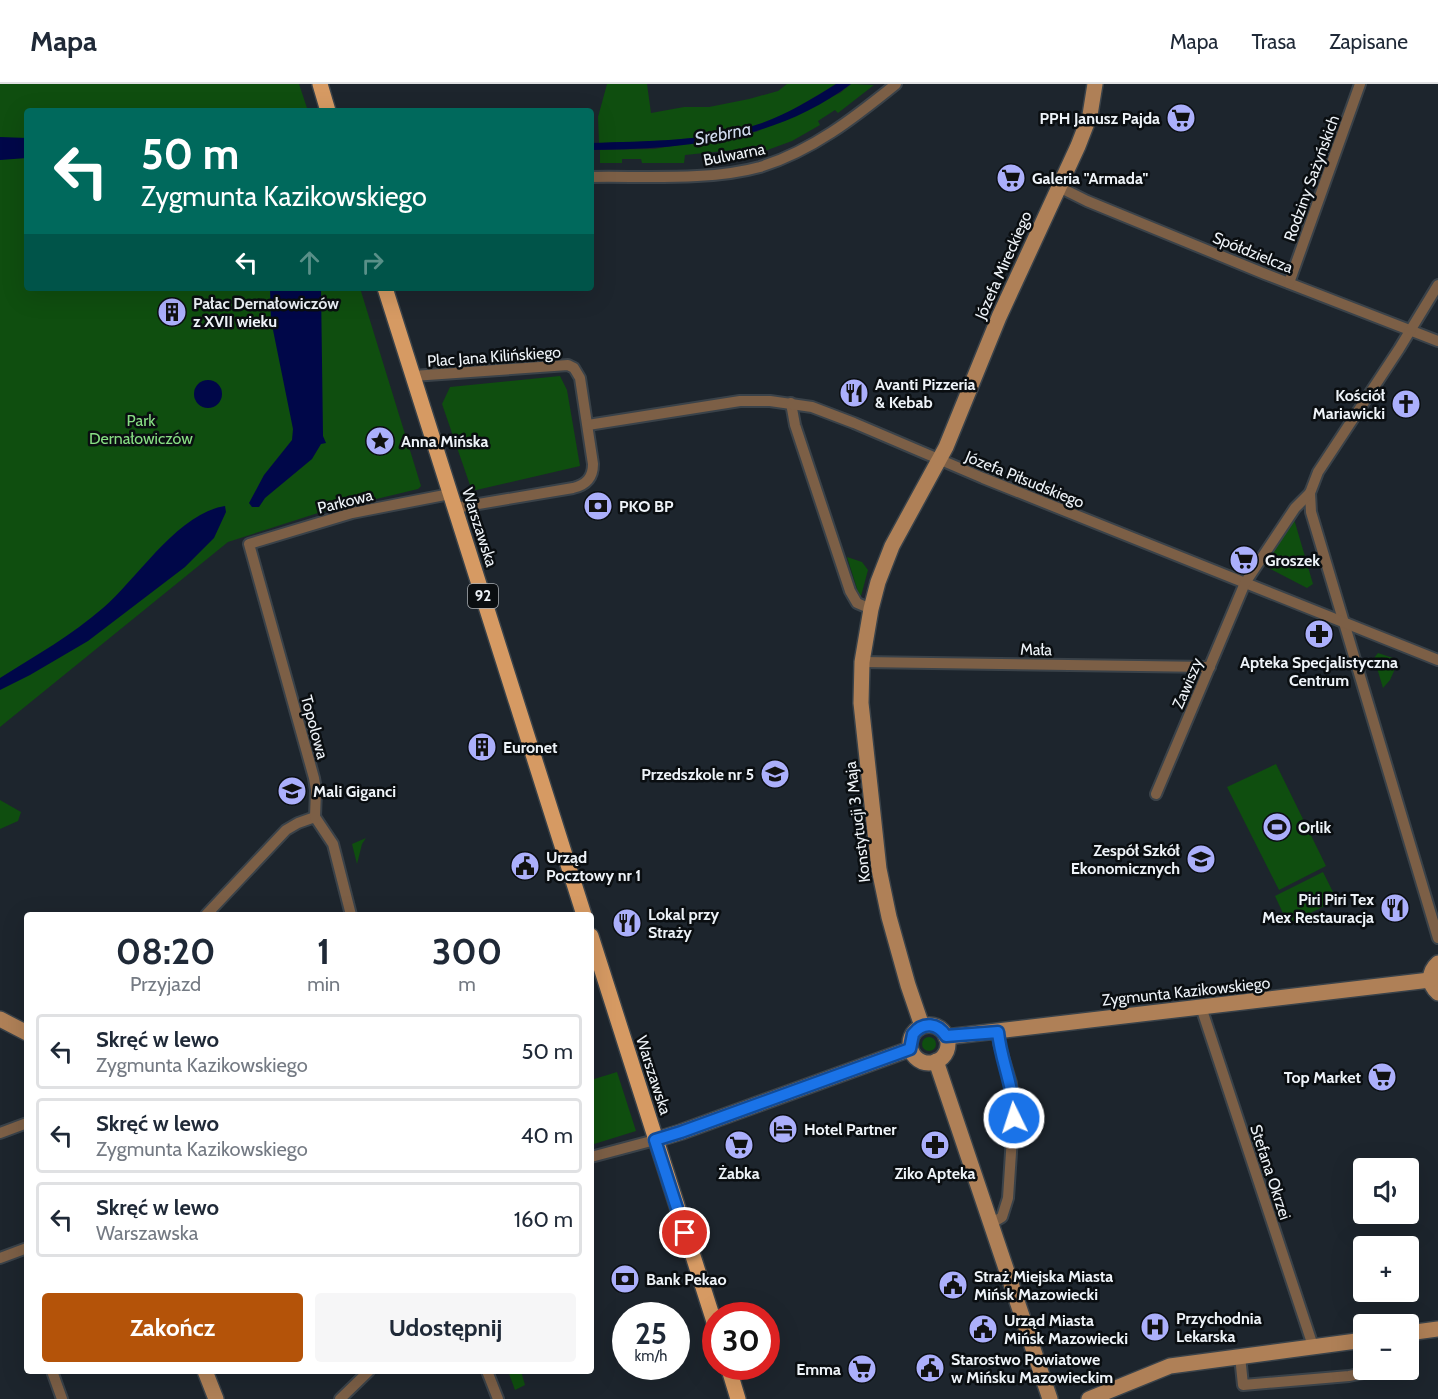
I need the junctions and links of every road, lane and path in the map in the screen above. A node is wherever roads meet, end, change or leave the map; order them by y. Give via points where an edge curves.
1 (320, 84) edge
2 (896, 84) edge
3 (1095, 84) edge
4 (1360, 84) edge
5 (327, 108) edge
6 (594, 177) edge
7 (1059, 187) junction
8 (1289, 283) junction
9 (1438, 285) edge
10 (386, 291) edge
11 (1410, 331) junction
12 (1438, 341) edge
13 (413, 376) junction
14 (791, 403) junction
15 (588, 425) junction
16 (938, 460) junction
17 (1310, 493) junction
18 (453, 501) junction
19 (249, 544) joint
20 (1245, 583) junction
21 (871, 609) junction
22 (1342, 621) junction
23 (1438, 660) edge
24 (862, 662) junction
25 (1210, 667) junction
26 (1156, 794) dead end
27 (315, 817) junction
28 (209, 912) edge
29 (350, 912) edge
30 (583, 912) edge
31 (1438, 938) edge
32 (594, 946) edge
33 (1438, 963) edge
34 (1434, 987) edge
35 (1201, 1007) junction
36 (0, 1019) edge
37 (922, 1026) junction
38 (24, 1031) edge
39 (998, 1032) junction
40 (946, 1036) junction
41 (910, 1049) junction
42 (936, 1061) junction
43 (24, 1124) edge
44 (0, 1133) edge
45 (655, 1140) junction
46 (594, 1155) edge
47 (992, 1223) junction
48 (24, 1249) edge
49 (0, 1258) edge
50 (708, 1302) edge
51 (1438, 1329) edge
52 (1419, 1332) edge
53 (1353, 1341) edge
54 (1313, 1346) junction
55 (1240, 1356) junction
56 (53, 1374) edge
57 (206, 1374) edge
58 (366, 1374) edge
59 (488, 1374) edge
60 (1353, 1375) edge
61 (732, 1380) edge
62 (62, 1399) edge
63 (216, 1399) edge
64 (340, 1399) edge
65 (498, 1399) edge
66 (738, 1399) edge
67 (1050, 1399) edge
68 (1089, 1399) edge

1 - 5 main road
2 - 6 street, Bulwarna via 820,140 761,166 699,175
3 - 7 street, Józefa Mireckiego via 1090,115
4 - 8 street, Rodziny Sażyńskich
7 - 8 street, Spółdzielcza
7 - 16 street, Józefa Mireckiego
8 - 11 street, Spółdzielcza
9 - 11 street
10 - 13 main road, Warszawska / 92
11 - 12 street, Spółdzielcza
11 - 17 street via 1318,472
13 - 15 street, Plac Jana Kilińskiego via 568,365 580,378
13 - 18 main road, Warszawska / 92
14 - 15 street, Józefa Piłsudskiego via 733,402
14 - 16 street, Józefa Piłsudskiego via 854,423
14 - 21 street via 850,591 857,603
15 - 18 street, Plac Jana Kilińskiego via 593,469 582,485
16 - 20 street, Józefa Piłsudskiego
16 - 21 street, Konstytucji 3 Maja via 892,546
17 - 20 street, Zawiszy via 1295,508
17 - 22 street via 1311,512
18 - 19 street, Parkowa via 352,513
18 - 30 main road, Warszawska / 92
19 - 27 street, Topolowa via 314,778
20 - 22 street, Józefa Piłsudskiego
20 - 25 street, Zawiszy
21 - 24 street, Konstytucji 3 Maja
22 - 23 street, Józefa Piłsudskiego
22 - 31 street
24 - 25 street, Mała
24 - 37 street, Konstytucji 3 Maja via 861,703 879,869 889,917
25 - 26 street, Zawiszy
27 - 28 street via 286,830
27 - 29 street via 333,844
32 - 45 main road, Warszawska
33 - 34 street via 1431,972
34 - 35 street, Zygmunta Kazikowskiego
35 - 39 street, Zygmunta Kazikowskiego
35 - 54 street, Stefana Okrzei
36 - 38 street
37 - 40 street via 939,1028
37 - 41 street via 913,1034
39 - 40 street, Zygmunta Kazikowskiego
39 - 47 street via 1011,1083 1014,1118 1008,1198 1002,1217
40 - 42 street via 947,1048
41 - 42 street via 919,1060
41 - 45 street
42 - 47 street
43 - 44 street
45 - 46 street
45 - 50 main road, Warszawska
47 - 67 street
48 - 49 street
51 - 52 street
53 - 54 street
54 - 55 street
55 - 60 street via 1243,1385
55 - 68 street via 1170,1366
56 - 62 street
57 - 63 street
58 - 64 street
59 - 65 street
61 - 66 main road

